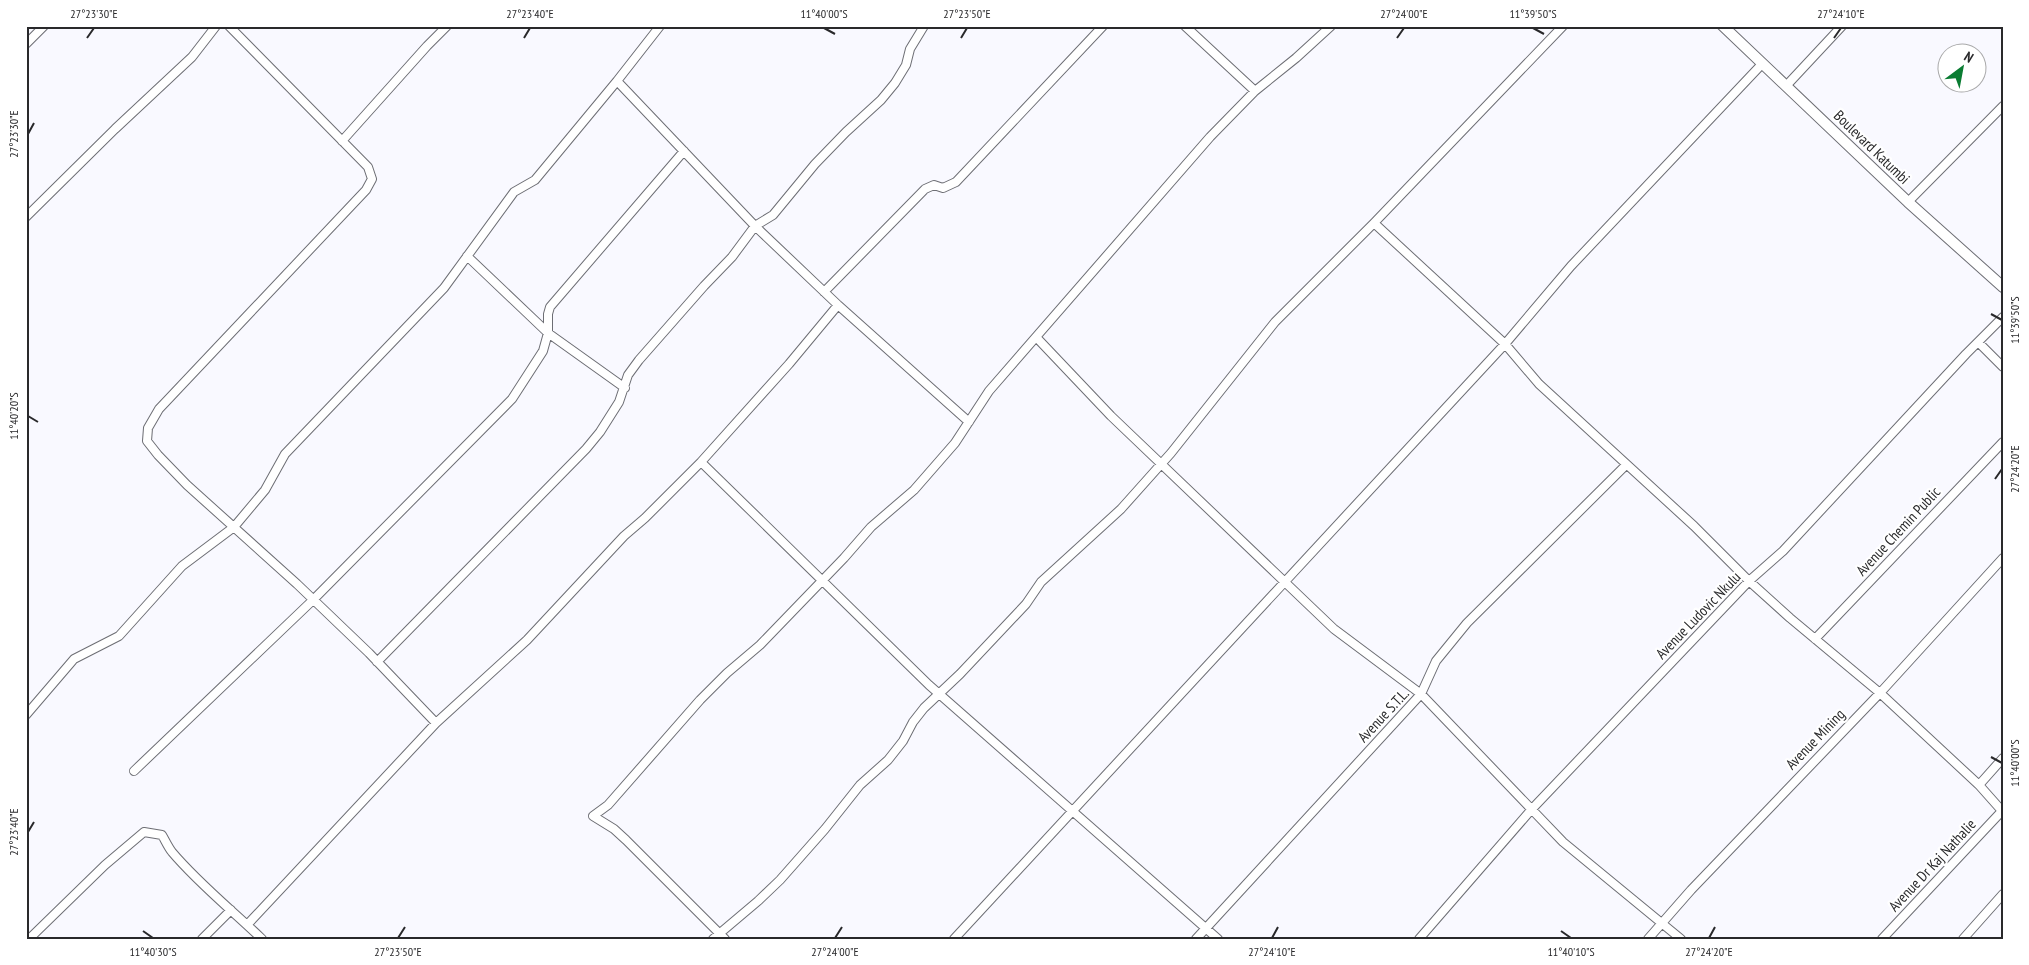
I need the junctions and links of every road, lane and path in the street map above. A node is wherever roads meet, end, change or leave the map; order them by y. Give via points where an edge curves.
1 (44, 26) edge
2 (216, 26) edge
3 (229, 26) edge
4 (447, 26) edge
5 (660, 26) edge
6 (924, 26) edge
7 (1103, 26) edge
8 (1185, 26) edge
9 (1331, 26) edge
10 (1563, 26) edge
11 (1722, 26) edge
12 (1842, 26) edge
13 (26, 44) edge
14 (1762, 64) junction
15 (617, 81) junction
16 (1786, 86) junction
17 (1255, 91) junction
18 (2003, 106) edge
19 (342, 141) junction
20 (684, 151) junction
21 (1908, 202) junction
22 (26, 217) edge
23 (1374, 223) junction
24 (755, 226) junction
25 (467, 256) junction
26 (2003, 286) edge
27 (824, 292) junction
28 (838, 306) junction
29 (2003, 317) edge
30 (548, 333) junction
31 (1036, 337) junction
32 (1978, 342) junction
33 (1505, 344) junction
34 (2003, 367) edge
35 (624, 388) junction
36 (969, 422) junction
37 (2003, 442) edge
38 (701, 462) junction
39 (1161, 464) junction
40 (1626, 465) junction
41 (234, 527) junction
42 (2003, 558) edge
43 (822, 580) junction
44 (1749, 581) junction
45 (1284, 582) junction
46 (313, 600) junction
47 (1815, 639) junction
48 (377, 662) junction
49 (1880, 693) junction
50 (940, 694) junction
51 (1421, 694) junction
52 (26, 715) edge
53 (436, 723) junction
54 (2003, 758) edge
55 (134, 771) dead end
56 (1979, 785) junction
57 (1531, 810) junction
58 (1072, 811) junction
59 (2002, 811) edge
60 (2003, 894) edge
61 (231, 910) junction
62 (1661, 924) junction
63 (247, 925) junction
64 (1206, 928) junction
65 (719, 937) edge
66 (30, 939) edge
67 (202, 939) edge
68 (262, 939) edge
69 (954, 939) edge
70 (1196, 939) edge
71 (1218, 939) edge
72 (1419, 939) edge
73 (1648, 939) edge
74 (1681, 939) edge
75 (1882, 939) edge
76 (1963, 939) edge

1 - 13 street
2 - 22 street via 192,58
3 - 19 street
4 - 19 street
5 - 15 street
6 - 24 street via 910,49 906,65 881,100 826,154 773,216
7 - 27 street via 956,182 943,188 934,185 925,190
8 - 17 street
9 - 17 street
10 - 23 street
11 - 14 street, Boulevard Katumbi
12 - 16 street
14 - 16 street, Boulevard Katumbi
14 - 33 street via 1571,266
15 - 20 street
15 - 25 street via 535,180 514,192
16 - 21 street, Boulevard Katumbi
17 - 31 street via 1210,137
18 - 21 street
19 - 41 street via 368,167 372,179 366,190 159,408 148,428 147,441 158,455
20 - 24 street
20 - 30 street via 550,307
21 - 26 street, Boulevard Katumbi
23 - 33 street
23 - 39 street via 1275,322
24 - 27 street
24 - 35 street via 732,257 639,360 628,375
25 - 30 street
25 - 41 street via 444,288 285,454 266,490
27 - 28 street
28 - 36 street
28 - 38 street
29 - 32 street, Avenue Ludovic Nkulu
30 - 35 street
30 - 46 street via 543,351 512,400
31 - 36 street via 989,391
31 - 39 street
32 - 34 street
32 - 44 street, Avenue Ludovic Nkulu via 1783,551
33 - 40 street via 1539,384
33 - 45 street
35 - 48 street via 611,416 586,448
36 - 43 street via 914,490 872,527
37 - 47 street, Avenue Chemin Public
38 - 43 street
38 - 53 street via 585,576 527,640
39 - 45 street
39 - 50 street via 1121,509 1041,582 1026,604
40 - 44 street
40 - 51 street, Avenue S.T.L. via 1467,623 1436,661
41 - 46 street
41 - 52 street via 182,566 119,636 74,659
42 - 49 street, Avenue Mining
43 - 50 street
43 - 65 street via 760,645 700,700 608,805 593,816 620,834
44 - 47 street
44 - 57 street, Avenue Ludovic Nkulu
45 - 51 street via 1334,629
45 - 58 street
46 - 48 street
46 - 55 street
47 - 49 street
48 - 53 street
49 - 56 street
49 - 62 street, Avenue Mining
50 - 58 street
50 - 65 street via 924,708 888,760 860,785 780,880
51 - 57 street
51 - 64 street, Avenue S.T.L.
53 - 63 street
54 - 56 street
56 - 59 street
57 - 62 street via 1563,842
57 - 72 street, Avenue Ludovic Nkulu
58 - 64 street
58 - 69 street
59 - 75 street, Avenue Dr Kaj Nathalie
60 - 76 street
61 - 63 street
61 - 66 street via 176,855 162,835 144,832 105,865
61 - 67 street
62 - 73 street, Avenue Mining
62 - 74 street
63 - 68 street
64 - 70 street, Avenue S.T.L.
64 - 71 street

